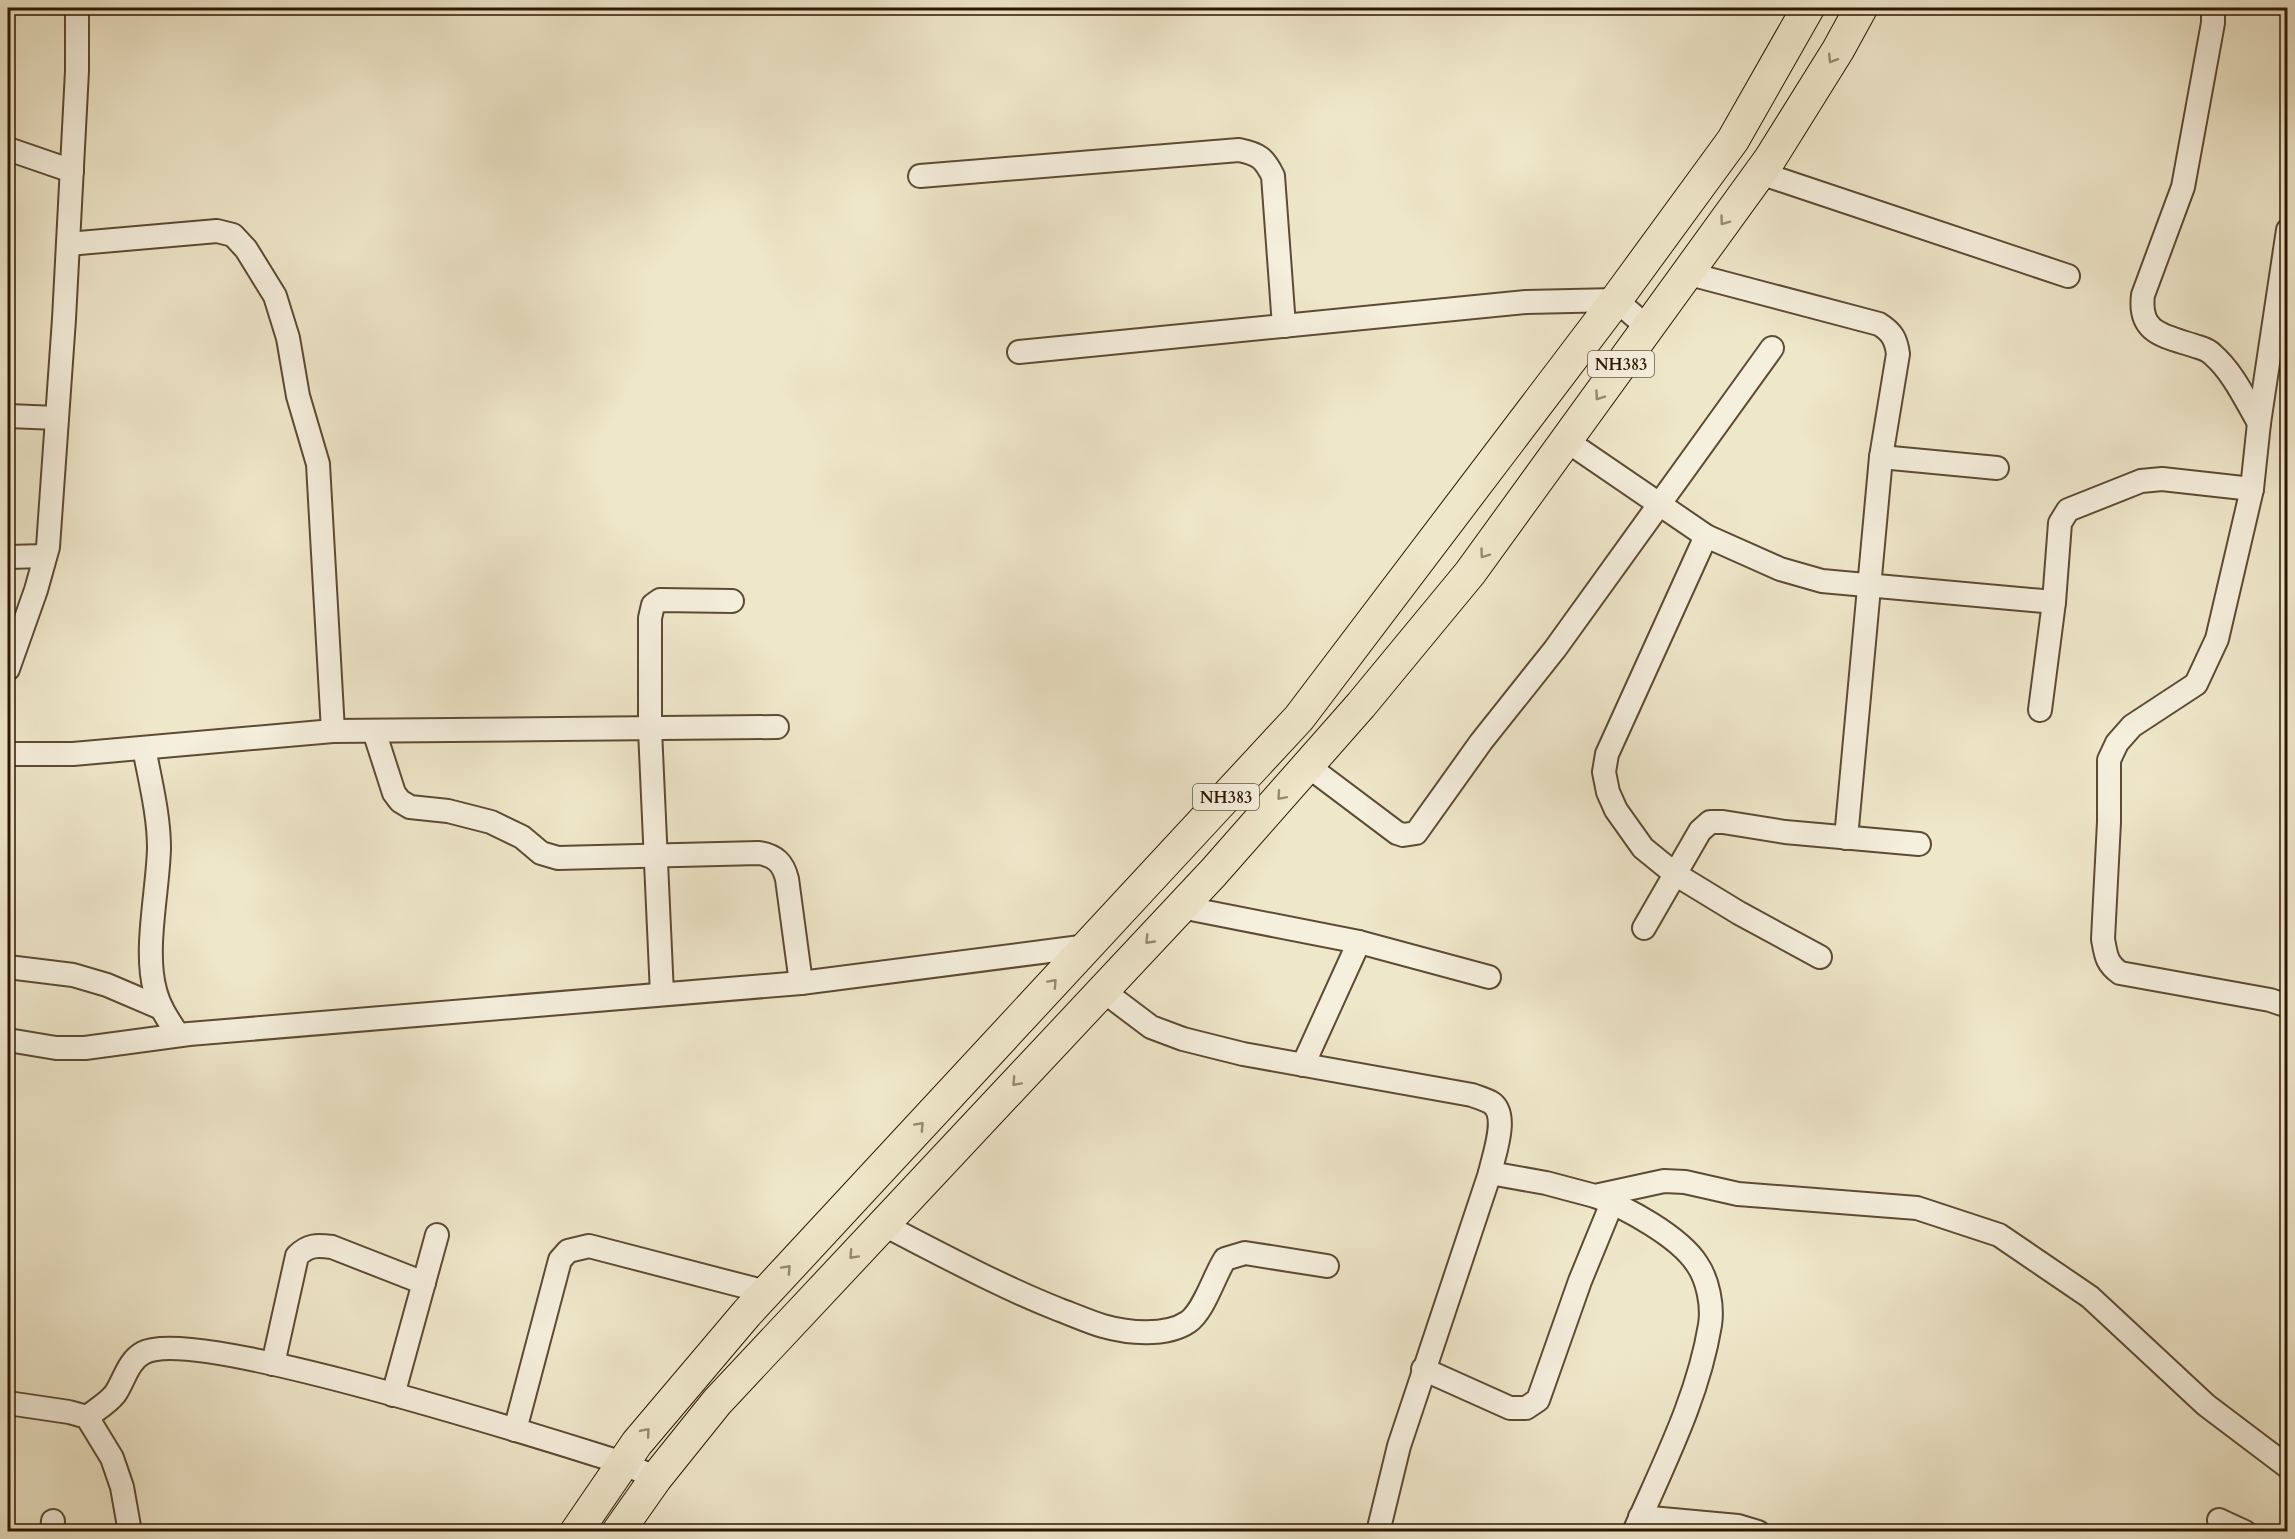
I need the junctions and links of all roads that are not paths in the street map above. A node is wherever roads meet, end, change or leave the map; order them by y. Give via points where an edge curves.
1 (76, 8) edge
2 (1808, 8) edge
3 (1861, 8) edge
4 (2213, 8) edge
5 (8, 149) edge
6 (72, 171) junction
7 (1760, 173) junction
8 (920, 176) dead end
9 (2288, 230) edge
10 (68, 244) junction
11 (1686, 273) junction
12 (2068, 276) dead end
13 (1616, 300) junction
14 (1284, 326) junction
15 (1647, 327) junction
16 (1772, 348) dead end
17 (1019, 352) dead end
18 (8, 416) edge
19 (57, 418) junction
20 (2259, 423) junction
21 (1567, 441) junction
22 (1881, 457) junction
23 (1997, 468) dead end
24 (2252, 489) junction
25 (1660, 504) junction
26 (1706, 536) junction
27 (45, 556) junction
28 (8, 557) edge
29 (1870, 584) junction
30 (732, 601) dead end
31 (2054, 602) junction
32 (10, 655) edge
33 (2040, 710) dead end
34 (777, 727) dead end
35 (650, 730) junction
36 (333, 731) junction
37 (374, 731) junction
38 (144, 748) junction
39 (8, 754) edge
40 (1308, 766) junction
41 (1846, 838) junction
42 (1918, 844) dead end
43 (656, 855) junction
44 (1675, 874) junction
45 (1181, 907) junction
46 (1644, 928) dead end
47 (1359, 942) junction
48 (1088, 946) junction
49 (1820, 957) dead end
50 (8, 967) edge
51 (1489, 977) dead end
52 (801, 983) junction
53 (1102, 990) junction
54 (662, 993) junction
55 (2288, 1006) edge
56 (161, 1008) junction
57 (178, 1035) junction
58 (8, 1040) edge
59 (1303, 1065) junction
60 (1490, 1173) junction
61 (1604, 1200) junction
62 (882, 1224) junction
63 (437, 1235) dead end
64 (1327, 1266) dead end
65 (424, 1283) junction
66 (766, 1292) junction
67 (273, 1364) junction
68 (1423, 1369) junction
69 (393, 1395) junction
70 (8, 1402) edge
71 (87, 1417) junction
72 (515, 1430) junction
73 (623, 1463) junction
74 (2288, 1467) edge
75 (656, 1478) junction
76 (2219, 1520) dead end
77 (1637, 1524) edge
78 (130, 1532) edge
79 (576, 1532) edge
80 (618, 1532) edge
81 (1378, 1532) edge
82 (1758, 1532) edge
83 (2245, 1532) edge

1 - 6 street
2 - 13 highway, NH383 via 1733,140
3 -> 7 highway, NH383
4 - 20 street via 2183,188 2143,295 2141,312 2157,333 2209,351 2224,365
5 - 6 street
6 - 10 street
7 -> 11 highway, NH383
7 - 12 street
8 - 14 street via 1239,150 1254,153 1266,162 1273,176
9 - 20 street
10 - 19 street
10 - 36 street via 225,233 246,249 274,296 318,464
11 - 15 highway, NH383
11 - 22 street via 1879,324 1890,331 1898,354
13 - 14 street via 1526,302
13 - 15 street
13 - 48 highway, NH383 via 1299,718
14 - 17 street
15 -> 21 highway, NH383
16 - 25 street
18 - 19 street
19 - 27 street
20 - 24 street
21 - 25 street
21 -> 40 highway, NH383 via 1470,573
22 - 23 street
22 - 29 street
24 - 31 street via 2162,479 2141,481 2068,510 2060,523
24 - 55 street via 2217,639 2206,667 2196,684 2132,726 2109,760 2103,939 2110,966 2120,973
25 - 26 street
25 - 40 street via 1416,833 1397,832
26 - 29 street via 1780,569 1822,581
26 - 44 street via 1607,754 1604,772 1616,810 1643,848
27 - 28 street
27 - 32 street
29 - 31 street
29 - 41 street
30 - 35 street via 669,598 653,605
31 - 33 street
34 - 35 street
35 - 37 street
35 - 43 street
36 - 37 street
36 - 38 street
37 - 43 street via 394,793 410,807 491,822 522,837 542,853 558,858
38 - 39 street
38 - 56 street via 159,846 151,959 154,989
40 -> 45 highway, NH383
41 - 42 street
41 - 44 street via 1710,822 1700,831
43 - 52 street via 772,855 783,865 787,879
43 - 54 street
44 - 46 street
44 - 49 street
45 - 47 street
45 -> 53 highway, NH383
47 - 51 street
47 - 59 street
48 - 52 street
66 -> 48 highway, NH383
50 - 56 street via 73,975
52 - 54 street
53 - 59 street via 1151,1028 1243,1054
53 -> 62 highway, NH383
54 - 57 street
56 - 57 street
57 - 58 street via 85,1048
59 - 60 street via 1472,1095 1491,1102 1501,1123
60 - 61 street via 1546,1183
60 - 68 street
61 - 68 street via 1538,1400 1526,1408 1510,1408
61 - 74 street via 1664,1181 1685,1182 1738,1194 1917,1208 1998,1235 2090,1297 2206,1405
61 - 77 street via 1642,1219 1681,1246 1697,1263 1710,1298 1710,1324 1693,1394
62 - 64 street via 1032,1298 1104,1327 1142,1332 1170,1330 1197,1314 1225,1259 1245,1253
62 -> 75 highway, NH383 via 717,1402
63 - 65 street
65 - 67 street via 332,1247 306,1248 297,1256
65 - 69 street
66 - 72 street via 589,1246 568,1251 560,1260
73 -> 66 highway, NH383
67 - 69 street
67 - 71 street via 188,1349 157,1348 134,1359 114,1395
68 - 81 street
69 - 72 street
70 - 71 street
71 - 78 street via 111,1458 122,1487
72 - 73 street
73 - 75 street
73 - 79 highway, NH383
75 - 80 highway, NH383
76 - 83 street
77 - 82 street via 1738,1526

